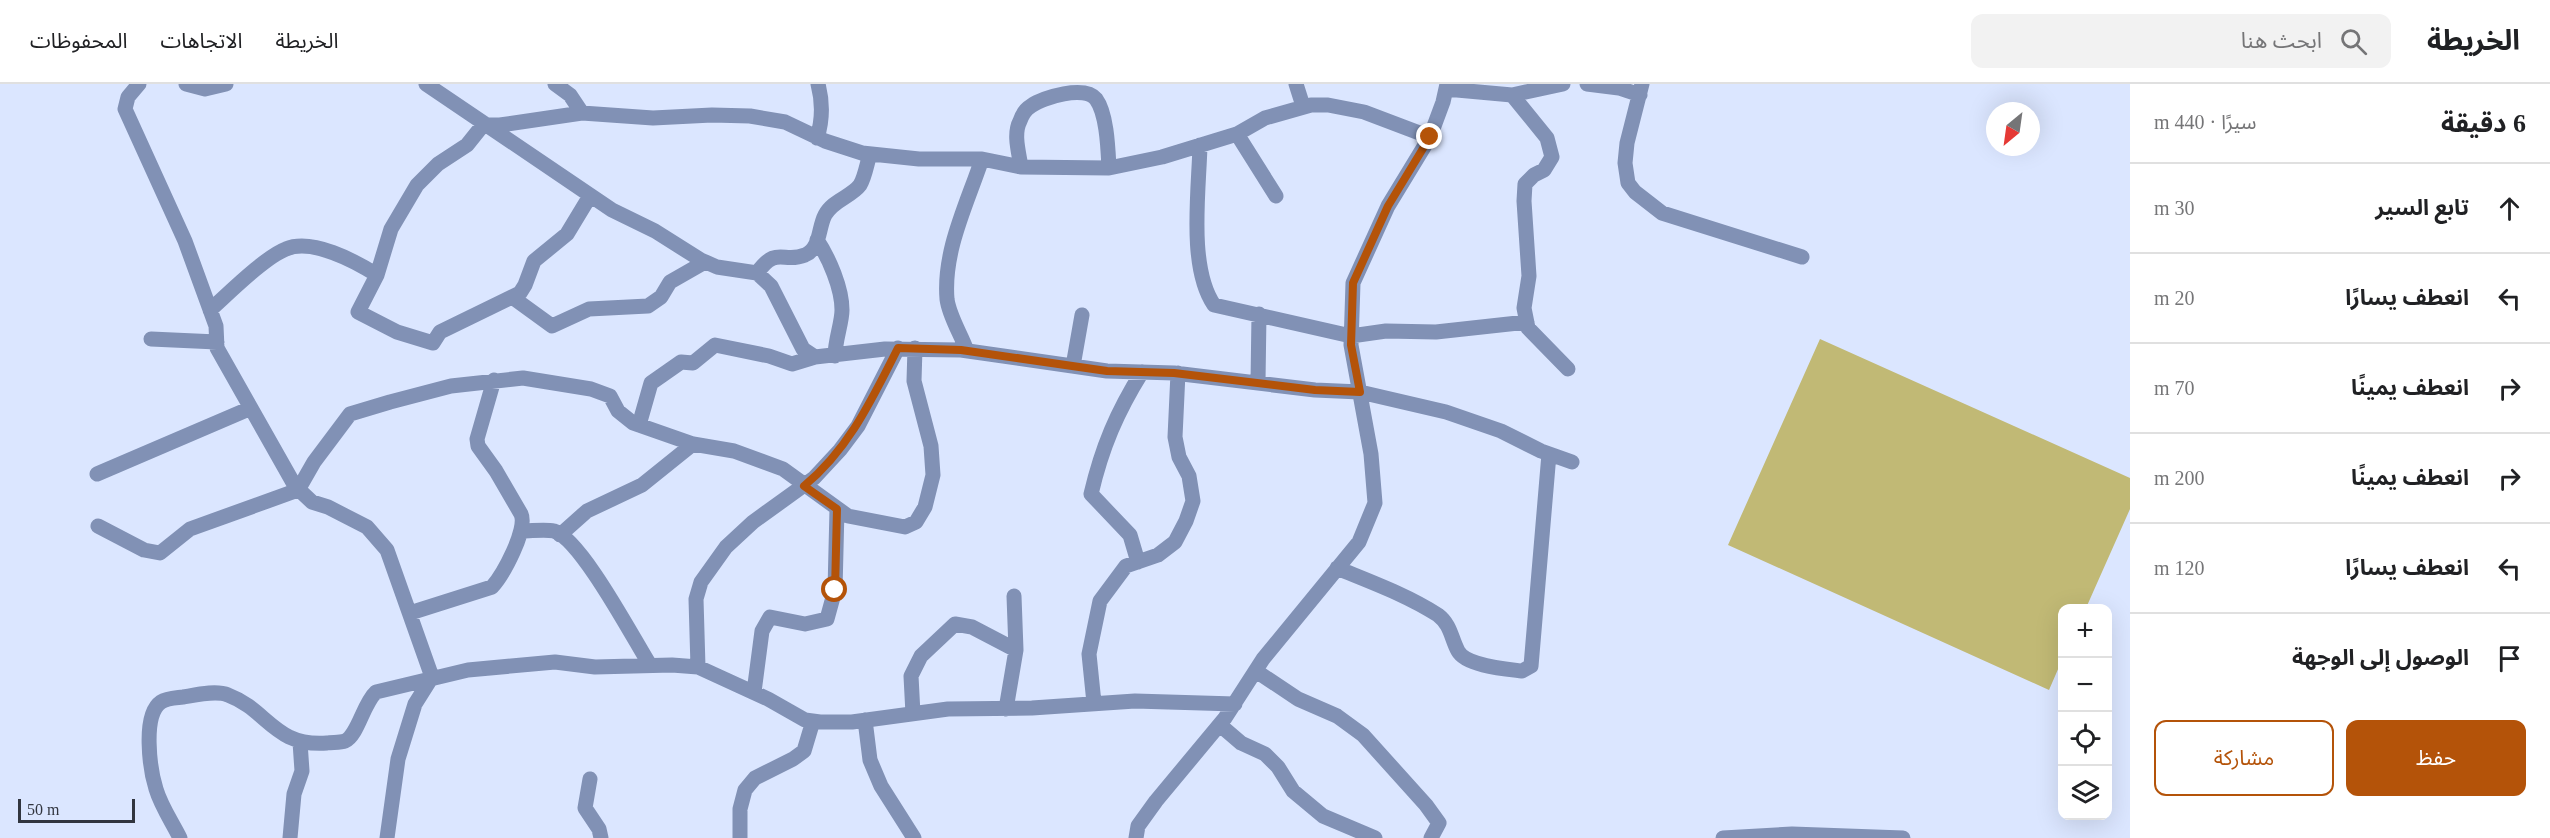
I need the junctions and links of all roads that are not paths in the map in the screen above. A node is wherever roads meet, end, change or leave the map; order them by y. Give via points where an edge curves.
1 (139, 84) edge
2 (186, 84) edge
3 (226, 84) edge
4 (426, 84) edge
5 (555, 84) edge
6 (818, 84) edge
7 (1296, 84) edge
8 (1563, 84) edge
9 (1587, 84) edge
10 (1446, 87) edge
11 (127, 90) edge
12 (1641, 90) edge
13 (1512, 95) junction
14 (1303, 106) junction
15 (582, 113) junction
16 (483, 125) junction
17 (1238, 134) junction
18 (1430, 137) junction
19 (818, 138) junction
20 (1200, 145) junction
21 (870, 154) junction
22 (982, 159) junction
23 (1021, 167) junction
24 (1109, 168) junction
25 (590, 196) junction
26 (1276, 196) dead end
27 (817, 240) junction
28 (1802, 257) dead end
29 (705, 262) junction
30 (757, 273) junction
31 (376, 275) junction
32 (512, 297) junction
33 (210, 310) junction
34 (1259, 314) junction
35 (1082, 315) dead end
36 (1527, 322) junction
37 (1351, 336) junction
38 (151, 339) dead end
39 (216, 342) junction
40 (898, 348) junction
41 (915, 348) junction
42 (967, 351) junction
43 (835, 356) junction
44 (815, 357) junction
45 (1073, 366) junction
46 (1568, 369) dead end
47 (1142, 372) junction
48 (1178, 373) junction
49 (494, 380) junction
50 (1258, 382) junction
51 (1360, 392) junction
52 (250, 408) junction
53 (639, 425) junction
54 (693, 444) junction
55 (1549, 454) junction
56 (1572, 462) dead end
57 (96, 474) dead end
58 (804, 486) junction
59 (298, 490) junction
60 (837, 509) junction
61 (98, 526) dead end
62 (522, 531) junction
63 (560, 535) junction
64 (1138, 562) junction
65 (1337, 568) junction
66 (1014, 596) dead end
67 (410, 613) junction
68 (1016, 650) junction
69 (650, 665) junction
70 (699, 668) junction
71 (1256, 671) junction
72 (432, 677) junction
73 (754, 692) junction
74 (1094, 703) junction
75 (1235, 704) junction
76 (1006, 709) junction
77 (913, 714) junction
78 (865, 720) junction
79 (813, 721) junction
80 (1220, 725) junction
81 (300, 742) junction
82 (590, 779) dead end
83 (180, 838) edge
84 (290, 838) edge
85 (387, 838) edge
86 (601, 838) edge
87 (740, 838) edge
88 (914, 838) edge
89 (1136, 838) edge
90 (1375, 838) edge
91 (1431, 838) edge
92 (1723, 838) edge
93 (1903, 838) edge

1 - 11 street
2 - 3 street via 205,89
4 - 16 street
5 - 15 street via 570,95
6 - 19 street via 822,122
7 - 14 street
8 - 13 street
9 - 12 street
10 - 13 street
10 - 18 street
11 - 33 street via 125,109 176,219
12 - 28 street via 1625,163 1635,192 1662,213
13 - 36 street via 1547,138 1552,157 1544,170 1526,184
14 - 17 street via 1264,118
14 - 18 street via 1328,105 1364,112
15 - 16 street
15 - 19 street via 653,118 750,116 785,122
16 - 25 street
16 - 31 street via 467,145 438,164 417,185 391,229
17 - 20 street
17 - 26 street
18 - 37 street via 1388,206 1353,283
19 - 21 street
20 - 24 street
20 - 34 street via 1196,236 1206,293 1214,305
21 - 22 street
21 - 27 street via 860,184 825,214
22 - 23 street
22 - 42 street via 950,250 947,279 951,316
23 - 24 street
23 - 24 street via 1017,127 1027,108 1071,92 1084,92 1095,97 1101,107
25 - 29 street
25 - 32 street via 567,234 534,261 525,285
27 - 30 street via 815,248 804,256 772,258
27 - 43 street via 830,260 842,310
29 - 30 street
29 - 32 street via 670,282 661,297 648,306 589,309 552,326
30 - 44 street via 771,286 803,349
31 - 32 street via 358,312 397,332 433,344 440,332
31 - 33 street via 342,256 309,247 286,248
33 - 39 street
34 - 37 street
34 - 50 street
35 - 45 street
36 - 37 street
36 - 46 street via 1540,342
37 - 51 street
38 - 39 street
39 - 52 street
40 - 41 street
40 - 43 street
40 - 58 street via 858,426 825,468
41 - 42 street
41 - 60 street via 914,381 932,446 933,475 925,507 916,522 905,526 848,516
42 - 45 street
43 - 44 street
44 - 53 street via 792,364 715,345 693,363 681,362 651,383
45 - 47 street
47 - 48 street
47 - 64 street via 1108,435 1091,494 1130,535
48 - 50 street
48 - 64 street via 1175,437 1193,501 1174,542 1158,555
49 - 53 street via 523,378 591,389 610,396 618,411
49 - 59 street via 451,386 351,414
49 - 62 street via 478,446 521,514
50 - 51 street
51 - 55 street via 1446,412 1501,431
51 - 65 street via 1375,503 1359,542
52 - 57 street
52 - 59 street
53 - 54 street
54 - 58 street via 734,451 783,469
54 - 63 street via 642,485 587,511
55 - 56 street
55 - 65 street via 1531,666 1522,671 1468,661 1458,652 1447,624 1438,616
58 - 60 street
58 - 70 street via 733,540 701,582 696,599
59 - 61 street via 190,529 160,553 144,550
59 - 67 street via 312,502 367,527 387,550
60 - 73 street via 835,590 827,619 805,624 770,617 762,631
62 - 63 street via 555,531
62 - 67 street via 492,587
63 - 69 street via 571,542 591,568
64 - 74 street via 1126,566 1100,601 1089,654
65 - 71 street
66 - 68 street
67 - 72 street
68 - 76 street
68 - 77 street via 972,627 955,624 921,656 911,676
69 - 70 street
69 - 72 street via 595,667 555,662
70 - 73 street
71 - 75 street
71 - 91 street via 1363,735 1439,823
72 - 81 street via 376,692 367,700 353,734 345,741
72 - 85 street via 415,705 398,759
73 - 79 street
74 - 75 street via 1178,700
74 - 76 street
75 - 80 street
76 - 77 street via 948,709
77 - 78 street
78 - 79 street
78 - 88 street via 870,760 881,786
79 - 87 street via 804,751 755,778 745,790 740,809
80 - 89 street via 1156,801 1138,826
80 - 90 street via 1241,743 1265,754 1293,791 1323,816
81 - 83 street via 280,734 225,694 194,695 159,703 153,713 148,745 156,790
81 - 84 street via 302,771 294,794
82 - 86 street via 585,808
92 - 93 street via 1792,834

